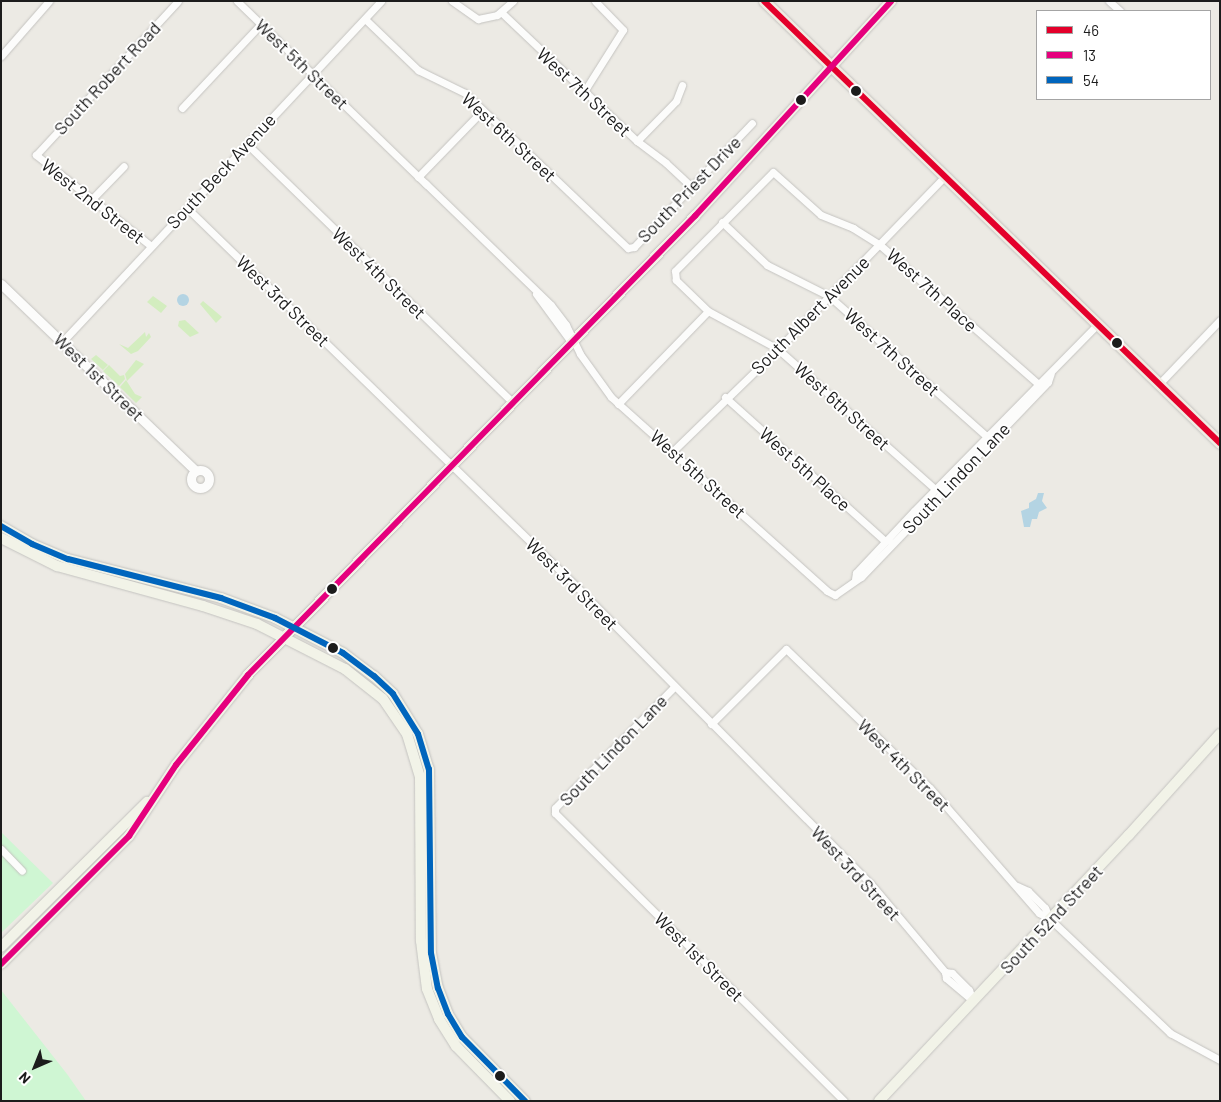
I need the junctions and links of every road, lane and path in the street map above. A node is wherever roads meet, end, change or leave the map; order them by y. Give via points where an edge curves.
1 (49, 1) edge
2 (178, 1) edge
3 (237, 1) edge
4 (381, 1) edge
5 (452, 1) edge
6 (513, 1) edge
7 (595, 1) edge
8 (764, 1) edge
9 (891, 1) edge
10 (1109, 1) edge
11 (1119, 10) edge
12 (502, 12) junction
13 (364, 20) junction
14 (261, 24) junction
15 (1, 56) edge
16 (830, 66) junction
17 (312, 74) junction
18 (682, 85) dead end
19 (586, 90) junction
20 (182, 108) dead end
21 (483, 110) junction
22 (752, 124) dead end
23 (637, 141) junction
24 (247, 144) junction
25 (36, 155) joint
26 (124, 166) dead end
27 (944, 176) junction
28 (418, 177) junction
29 (692, 187) junction
30 (91, 200) junction
31 (187, 208) junction
32 (722, 222) junction
33 (880, 245) junction
34 (151, 246) junction
35 (624, 247) joint
36 (1, 284) edge
37 (829, 296) junction
38 (708, 311) junction
39 (1220, 320) edge
40 (1096, 325) junction
41 (572, 341) junction
42 (62, 342) junction
43 (778, 348) junction
44 (1051, 373) junction
45 (1036, 383) junction
46 (1159, 384) junction
47 (725, 397) junction
48 (512, 402) junction
49 (618, 404) junction
50 (1017, 414) junction
51 (1005, 427) junction
52 (986, 436) junction
53 (1220, 443) edge
54 (673, 451) junction
55 (452, 464) junction
56 (196, 471) dead end
57 (955, 479) junction
58 (935, 489) junction
59 (1, 526) edge
60 (906, 530) junction
61 (1, 538) edge
62 (885, 541) junction
63 (855, 579) junction
64 (835, 595) joint
65 (294, 627) junction
66 (284, 637) junction
67 (674, 688) junction
68 (400, 721) junction
69 (712, 724) junction
70 (1220, 734) edge
71 (429, 769) junction
72 (156, 793) junction
73 (555, 813) joint
74 (1, 849) edge
75 (22, 871) dead end
76 (421, 896) junction
77 (1050, 919) junction
78 (430, 933) junction
79 (1, 947) edge
80 (1, 964) edge
81 (429, 976) junction
82 (973, 1001) junction
83 (1220, 1060) edge
84 (883, 1099) edge
85 (510, 1101) edge
86 (525, 1101) edge
87 (844, 1101) edge

1 - 15 street
2 - 25 street, South Robert Road
3 - 14 street, West 5th Street
4 - 13 street, South Beck Avenue
5 - 12 street via 478,19
6 - 12 street
7 - 19 street via 623,30
8 - 16 main road
9 - 16 main road, South Priest Drive
10 - 11 street
12 - 19 street, West 7th Street via 552,63
13 - 17 street, South Beck Avenue
13 - 21 street, West 6th Street via 418,70 465,93
14 - 17 street, West 5th Street
14 - 20 street
16 - 27 main road
16 - 41 main road, South Priest Drive via 695,216
17 - 24 street, South Beck Avenue
17 - 28 street, West 5th Street
18 - 23 street via 676,101
19 - 23 street, West 7th Street
21 - 28 street
21 - 35 street, West 6th Street
22 - 29 street, South Priest Drive
23 - 29 street, West 7th Street
24 - 31 street, South Beck Avenue
24 - 48 street, West 4th Street
25 - 30 street, West 2nd Street
26 - 30 street
27 - 33 street, South Albert Avenue
27 - 40 main road
28 - 41 street, West 5th Street via 531,288 560,331
29 - 35 street, South Priest Drive via 634,247
30 - 34 street, West 2nd Street
31 - 34 street, South Beck Avenue
31 - 55 street, West 3rd Street
32 - 33 street, West 7th Place via 773,172 821,215 854,228
32 - 37 street, West 7th Street via 767,265
32 - 38 street, West 6th Street via 674,271 674,276
33 - 37 street, South Albert Avenue
33 - 45 street, West 7th Place
34 - 42 street, South Beck Avenue
36 - 42 street, West 1st Street
37 - 43 street, South Albert Avenue
37 - 52 street, West 7th Street
38 - 43 street, West 6th Street
38 - 49 street
39 - 46 street
40 - 44 street, South Lindon Lane
40 - 46 main road
41 - 48 main road, South Priest Drive
41 - 49 street, West 5th Street via 598,381
42 - 56 street, West 1st Street
43 - 47 street, South Albert Avenue
43 - 58 street, West 6th Street
44 - 45 street, South Lindon Lane
44 - 50 street, South Lindon Lane via 1048,382
45 - 50 street
45 - 52 street, South Lindon Lane
46 - 53 main road
47 - 54 street, South Albert Avenue
47 - 62 street, West 5th Place
48 - 55 main road, South Priest Drive
49 - 54 street, West 5th Street
50 - 51 street, South Lindon Lane
51 - 52 street
51 - 57 street, South Lindon Lane
52 - 58 street, South Lindon Lane
54 - 64 street, West 5th Street via 826,591
55 - 65 main road, South Priest Drive
55 - 67 street, West 3rd Street
57 - 58 street
57 - 60 street, South Lindon Lane
58 - 62 street, South Lindon Lane
59 - 65 main road via 68,559 221,598
60 - 62 street
60 - 63 street, South Lindon Lane via 861,578
61 - 66 main road via 57,566 218,610
62 - 63 street, South Lindon Lane via 856,573
63 - 64 street, South Lindon Lane
65 - 66 main road, South Priest Drive
65 - 71 main road via 350,658 388,689 405,709 418,734
66 - 68 main road via 364,680
66 - 72 main road, South Priest Drive via 224,702
67 - 69 street, West 3rd Street
67 - 73 street, South Lindon Lane via 555,808
68 - 71 main road via 408,726
68 - 76 main road via 412,747 420,777
69 - 77 street, West 4th Street via 786,649 930,788 1017,886 1021,896
69 - 82 street, West 3rd Street via 871,884 945,972 952,985
70 - 77 main road, South 52nd Street
71 - 78 main road via 432,813
72 - 79 main road
72 - 80 main road via 129,836
73 - 87 street, West 1st Street
74 - 75 street
76 - 78 main road via 426,904
76 - 81 main road
77 - 82 main road, South 52nd Street
77 - 83 street, West 4th Street via 1168,1032
78 - 81 main road
81 - 85 main road via 436,1013 450,1037
81 - 86 main road via 462,1037
82 - 84 main road, South 52nd Street

